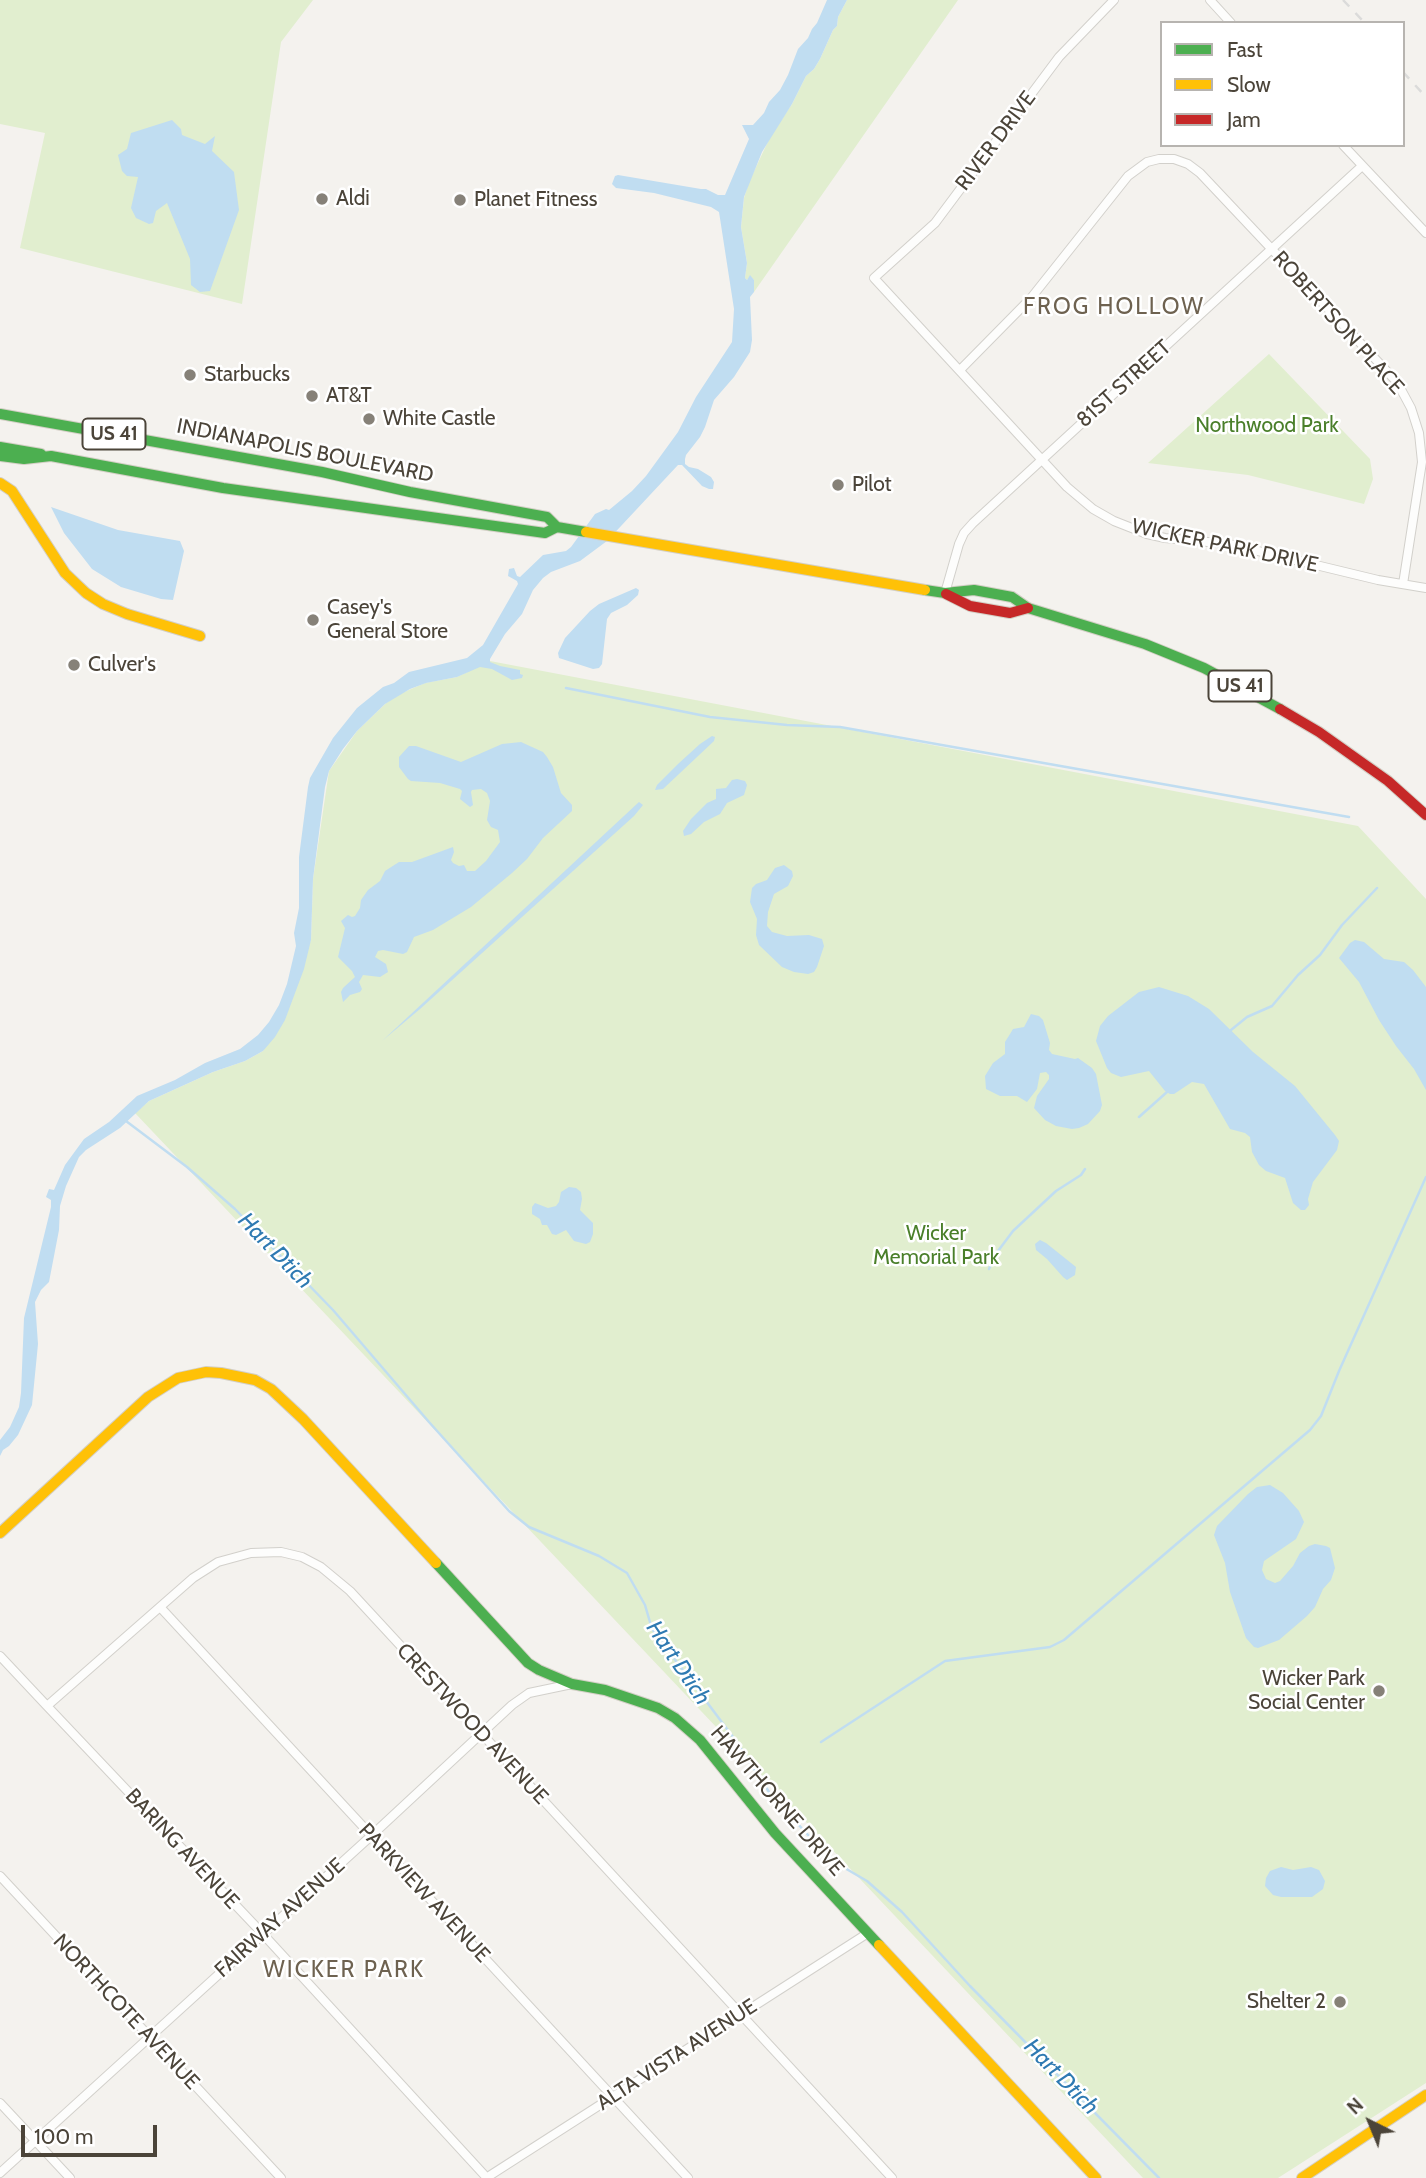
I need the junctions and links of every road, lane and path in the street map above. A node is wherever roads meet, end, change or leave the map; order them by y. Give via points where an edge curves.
1 (1114, 0) edge
2 (1210, 0) edge
3 (1229, 21) edge
4 (1345, 147) edge
5 (1363, 166) junction
6 (1426, 233) edge
7 (1271, 249) junction
8 (874, 278) joint
9 (960, 370) junction
10 (0, 412) edge
11 (0, 447) edge
12 (0, 456) edge
13 (51, 456) junction
14 (1041, 459) junction
15 (1424, 462) edge
16 (0, 483) edge
17 (557, 527) junction
18 (1403, 584) junction
19 (1426, 588) edge
20 (945, 593) junction
21 (1028, 608) junction
22 (200, 636) dead end
23 (1426, 815) edge
24 (0, 1532) edge
25 (160, 1607) junction
26 (0, 1656) edge
27 (572, 1684) junction
28 (47, 1706) junction
29 (480, 1732) junction
30 (371, 1836) junction
31 (0, 1876) edge
32 (262, 1933) junction
33 (868, 1933) junction
34 (741, 2014) junction
35 (150, 2036) junction
36 (1426, 2095) edge
37 (613, 2096) junction
38 (0, 2103) edge
39 (35, 2140) junction
40 (0, 2173) edge
41 (70, 2178) edge
42 (281, 2178) edge
43 (487, 2178) edge
44 (688, 2178) edge
45 (892, 2178) edge
46 (1096, 2178) edge
47 (1302, 2178) edge

1 - 8 street, RIVER DRIVE via 1059,57 935,223
2 - 3 street
4 - 5 street
5 - 6 street
5 - 7 street, 81ST STREET
7 - 9 street, ROBERTSON PLACE via 1188,164 1174,159 1147,162 1128,176 1031,298
7 - 14 street, 81ST STREET
7 - 15 street, ROBERTSON PLACE via 1397,382 1411,408
8 - 9 street, WICKER PARK DRIVE
9 - 14 street, WICKER PARK DRIVE
10 - 17 main road, INDIANAPOLIS BOULEVARD / US 41 via 547,517
11 - 13 main road, INDIANAPOLIS BOULEVARD
12 - 13 main road, US 41
13 - 17 main road, INDIANAPOLIS BOULEVARD / US 41 via 237,490 545,533
14 - 18 street, WICKER PARK DRIVE via 1093,509 1129,528 1165,538 1229,544
14 - 20 street, 81ST STREET via 964,533
15 - 18 street, ROBERTSON PLACE
16 - 22 main road via 12,491 65,573 86,593 127,614
17 - 20 main road, INDIANAPOLIS BOULEVARD / US 41
18 - 19 street, WICKER PARK DRIVE
20 - 21 main road, INDIANAPOLIS BOULEVARD / US 41 via 974,590 1012,597
20 - 21 main road, INDIANAPOLIS BOULEVARD / US 41 via 971,606 1010,613
21 - 23 main road, INDIANAPOLIS BOULEVARD / US 41 via 1145,644 1244,688 1320,732 1388,780
24 - 27 main road, HAWTHORNE DRIVE via 148,1397 178,1378 206,1372 255,1380 303,1419 528,1663
25 - 28 street, CRESTWOOD AVENUE
25 - 29 street, CRESTWOOD AVENUE via 219,1562 251,1553 281,1552 302,1558 350,1591
25 - 30 street, PARKVIEW AVENUE
26 - 28 street
27 - 29 street, FAIRWAY AVENUE via 529,1693
27 - 33 main road, HAWTHORNE DRIVE via 658,1708 687,1728 775,1833
28 - 32 street, BARING AVENUE
29 - 30 street, FAIRWAY AVENUE
29 - 34 street, CRESTWOOD AVENUE
30 - 32 street, FAIRWAY AVENUE
30 - 37 street, PARKVIEW AVENUE
31 - 35 street, NORTHCOTE AVENUE
32 - 35 street, FAIRWAY AVENUE
32 - 43 street, BARING AVENUE
33 - 34 street, ALTA VISTA AVENUE
33 - 46 main road, HAWTHORNE DRIVE
34 - 37 street, ALTA VISTA AVENUE
34 - 45 street, CRESTWOOD AVENUE
35 - 39 street, FAIRWAY AVENUE
35 - 42 street, NORTHCOTE AVENUE
36 - 47 main road
37 - 43 street, ALTA VISTA AVENUE
37 - 44 street, PARKVIEW AVENUE
38 - 39 street
39 - 40 street, FAIRWAY AVENUE
39 - 41 street

